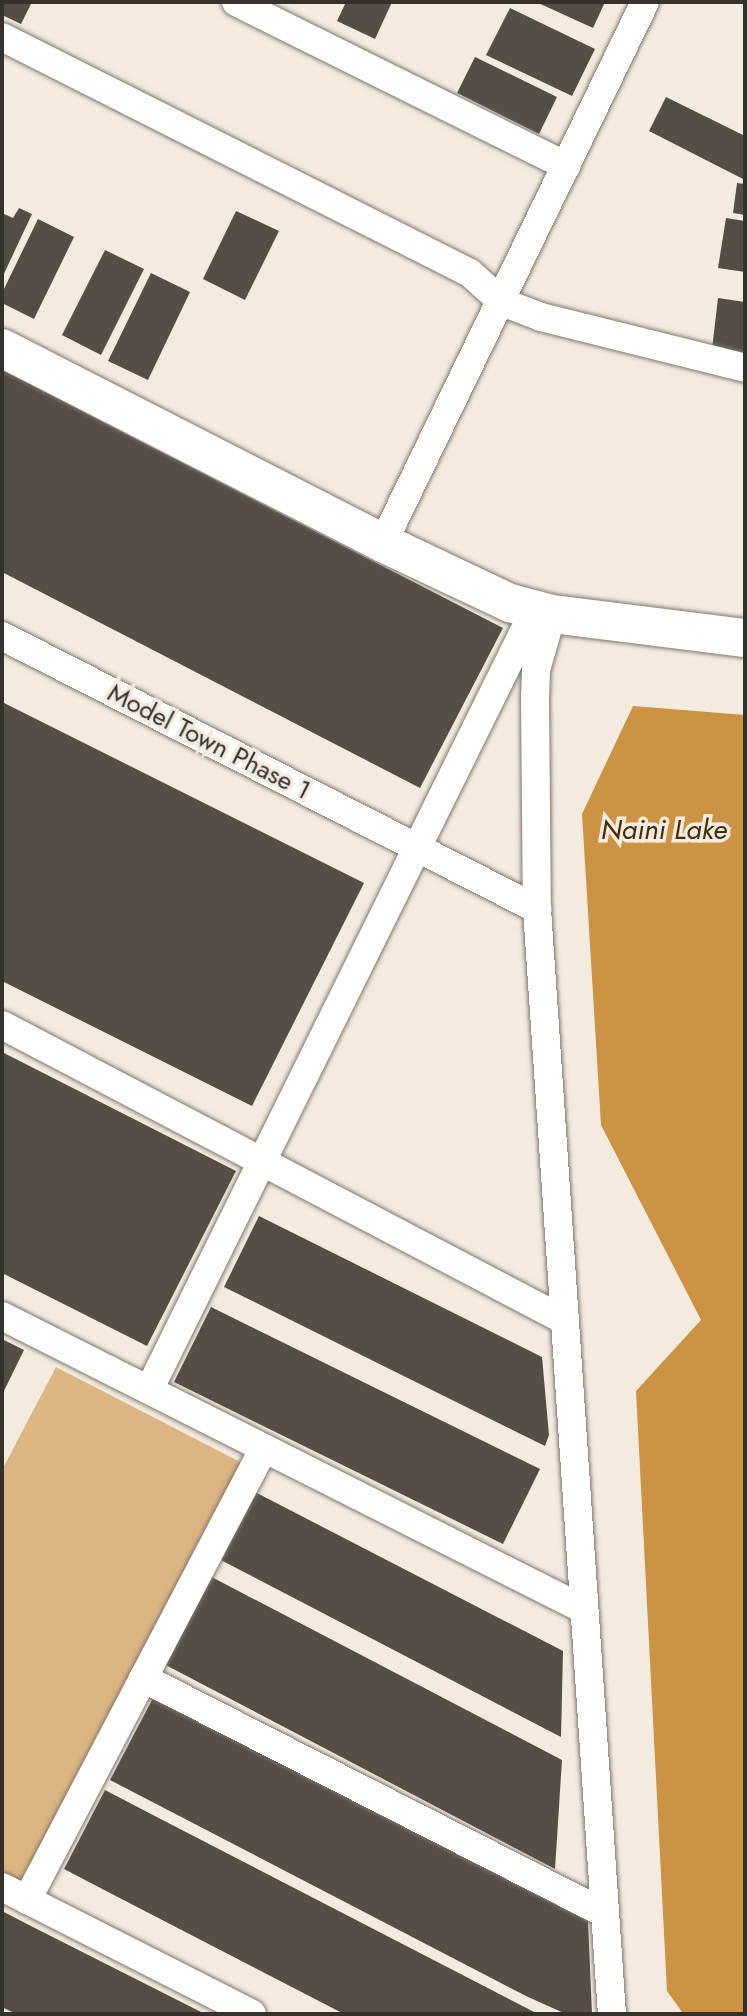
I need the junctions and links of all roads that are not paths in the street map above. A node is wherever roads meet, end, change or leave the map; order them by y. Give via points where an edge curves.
1 (236, 2) edge
2 (645, 2) edge
3 (2, 37) edge
4 (566, 166) junction
5 (502, 302) junction
6 (2, 348) edge
7 (745, 368) edge
8 (383, 543) junction
9 (543, 612) junction
10 (2, 636) edge
11 (745, 638) edge
12 (417, 848) junction
13 (537, 909) junction
14 (2, 1025) edge
15 (260, 1161) junction
16 (2, 1315) edge
17 (564, 1320) junction
18 (149, 1390) junction
19 (264, 1448) junction
20 (583, 1609) junction
21 (143, 1678) junction
22 (2, 1887) edge
23 (27, 1900) junction
24 (602, 1912) junction
25 (252, 2014) edge
26 (612, 2014) edge

1 - 4 street
2 - 4 street
3 - 5 street via 470,273
4 - 5 street
5 - 7 street via 541,317
5 - 8 street
6 - 8 street
8 - 9 street via 510,603
9 - 11 street
9 - 12 street
9 - 13 street via 535,696
10 - 12 street, Model Town Phase 1
12 - 13 street, Model Town Phase 1
12 - 15 street
13 - 17 street
14 - 15 street
15 - 17 street
15 - 18 street
16 - 18 street
17 - 20 street
18 - 19 street
19 - 20 street
19 - 21 street
20 - 24 street
21 - 23 street
21 - 24 street
22 - 23 street
23 - 25 street
24 - 26 street

